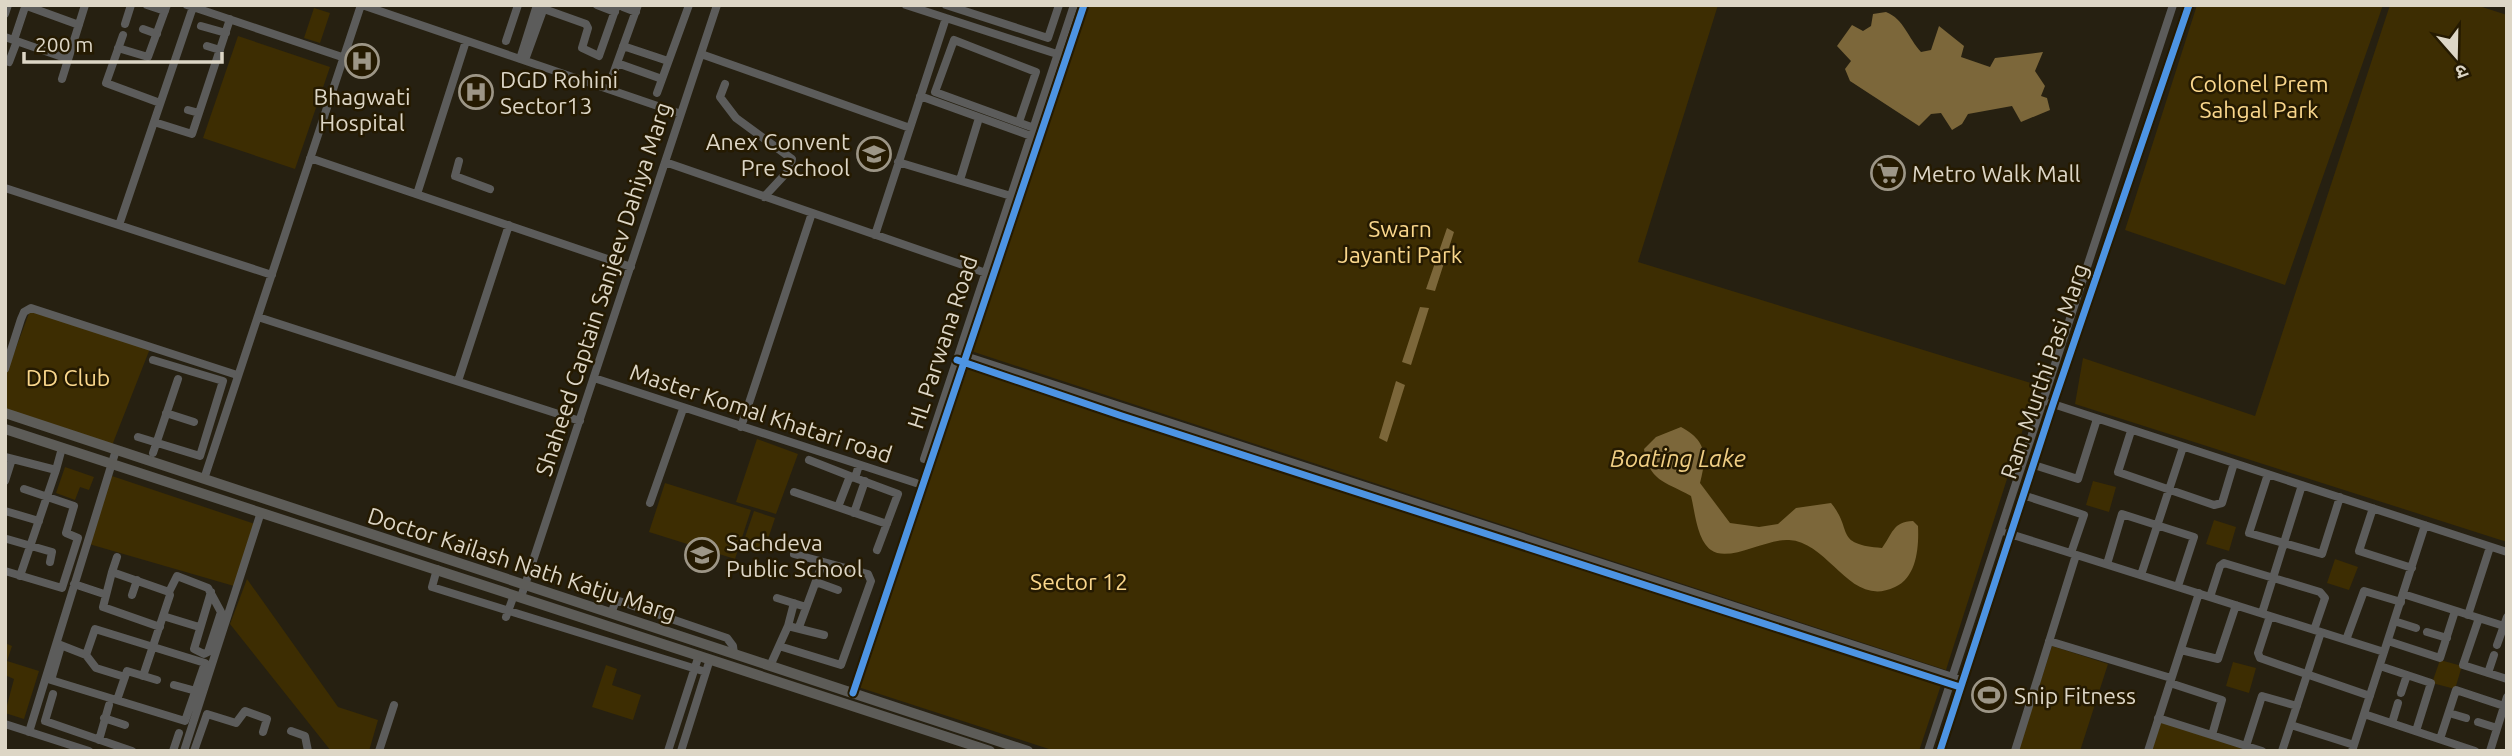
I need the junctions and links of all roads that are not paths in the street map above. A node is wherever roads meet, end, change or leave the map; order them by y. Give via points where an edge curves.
1 (8, 5) edge
2 (85, 5) edge
3 (131, 5) edge
4 (147, 5) edge
5 (362, 5) edge
6 (518, 5) edge
7 (597, 5) edge
8 (689, 5) edge
9 (906, 5) edge
10 (946, 5) edge
11 (1059, 5) edge
12 (1074, 5) edge
13 (1084, 5) edge
14 (2173, 5) edge
15 (2189, 5) edge
16 (25, 6) edge
17 (190, 6) edge
18 (714, 6) edge
19 (542, 7) edge
20 (959, 7) edge
21 (166, 8) edge
22 (618, 8) edge
23 (637, 9) edge
24 (5, 14) edge
25 (946, 18) junction
26 (230, 19) junction
27 (125, 24) dead end
28 (79, 25) junction
29 (201, 26) dead end
30 (143, 29) dead end
31 (226, 33) junction
32 (157, 34) junction
33 (123, 35) dead end
34 (1048, 38) junction
35 (12, 40) edge
36 (466, 41) junction
37 (506, 41) dead end
38 (1062, 43) junction
39 (207, 46) dead end
40 (624, 46) junction
41 (118, 48) junction
42 (220, 50) junction
43 (701, 54) junction
44 (1062, 56) junction
45 (341, 57) junction
46 (68, 59) junction
47 (522, 59) junction
48 (668, 61) junction
49 (9, 62) dead end
50 (617, 63) junction
51 (612, 77) dead end
52 (62, 79) dead end
53 (662, 79) junction
54 (200, 80) dead end
55 (209, 83) junction
56 (725, 84) dead end
57 (657, 93) dead end
58 (920, 96) junction
59 (160, 103) junction
60 (188, 110) dead end
61 (199, 113) junction
62 (681, 114) junction
63 (979, 117) junction
64 (154, 122) junction
65 (1019, 122) junction
66 (910, 128) junction
67 (1032, 132) junction
68 (310, 158) junction
69 (459, 162) dead end
70 (665, 162) junction
71 (898, 162) junction
72 (960, 180) junction
73 (5, 188) edge
74 (490, 189) dead end
75 (417, 194) junction
76 (1011, 196) junction
77 (764, 197) junction
78 (812, 213) junction
79 (119, 225) junction
80 (509, 225) junction
81 (875, 235) junction
82 (631, 267) junction
83 (986, 273) junction
84 (272, 275) junction
85 (258, 317) junction
86 (961, 358) junction
87 (153, 360) dead end
88 (5, 369) edge
89 (237, 375) junction
90 (594, 378) junction
91 (178, 379) dead end
92 (458, 381) junction
93 (2043, 401) junction
94 (2053, 404) junction
95 (683, 409) junction
96 (5, 413) edge
97 (166, 414) junction
98 (2097, 419) junction
99 (580, 421) junction
100 (194, 422) dead end
101 (741, 427) junction
102 (5, 429) edge
103 (2131, 431) junction
104 (138, 437) dead end
105 (157, 443) junction
106 (2183, 447) junction
107 (62, 448) junction
108 (116, 450) junction
109 (153, 453) dead end
110 (9, 458) edge
111 (809, 460) dead end
112 (2234, 463) junction
113 (111, 464) junction
114 (859, 465) junction
115 (2034, 465) junction
116 (56, 470) junction
117 (2268, 474) junction
118 (853, 477) junction
119 (204, 479) junction
120 (5, 481) edge
121 (865, 481) junction
122 (916, 483) junction
123 (2302, 485) junction
124 (24, 489) dead end
125 (2168, 489) junction
126 (794, 492) dead end
127 (47, 495) junction
128 (2023, 495) junction
129 (2340, 497) junction
130 (650, 503) dead end
131 (838, 507) junction
132 (2373, 508) junction
133 (5, 511) edge
134 (261, 512) junction
135 (855, 513) junction
136 (38, 521) junction
137 (887, 524) junction
138 (2157, 524) junction
139 (2425, 525) junction
140 (2000, 531) junction
141 (2010, 534) junction
142 (7, 539) dead end
143 (2284, 544) junction
144 (30, 545) junction
145 (2490, 547) junction
146 (877, 550) dead end
147 (2507, 552) edge
148 (794, 554) dead end
149 (2073, 554) junction
150 (117, 557) dead end
151 (50, 562) dead end
152 (823, 562) junction
153 (2107, 564) junction
154 (2412, 568) junction
155 (437, 569) junction
156 (5, 571) edge
157 (112, 572) junction
158 (2141, 575) junction
159 (20, 576) junction
160 (2273, 578) junction
161 (137, 580) junction
162 (816, 582) junction
163 (74, 584) junction
164 (525, 585) junction
165 (2178, 586) junction
166 (838, 590) dead end
167 (169, 592) junction
168 (211, 592) junction
169 (2199, 593) junction
170 (104, 594) junction
171 (132, 595) dead end
172 (517, 596) junction
173 (2210, 597) junction
174 (777, 598) dead end
175 (2402, 598) junction
176 (794, 604) junction
177 (2236, 605) junction
178 (806, 607) junction
179 (2455, 611) junction
180 (507, 614) junction
181 (2266, 615) junction
182 (2468, 615) junction
183 (163, 616) junction
184 (2507, 617) edge
185 (2479, 618) junction
186 (2394, 621) junction
187 (788, 626) junction
188 (160, 627) junction
189 (199, 627) junction
190 (799, 627) junction
191 (2505, 627) edge
192 (2416, 628) dead end
193 (2318, 631) junction
194 (2427, 632) dead end
195 (824, 635) dead end
196 (2446, 638) junction
197 (2346, 640) junction
198 (2049, 641) junction
199 (2388, 641) junction
200 (59, 644) junction
201 (2497, 645) dead end
202 (779, 646) junction
203 (152, 648) junction
204 (2181, 650) junction
205 (2384, 652) junction
206 (86, 655) junction
207 (699, 655) junction
208 (2494, 655) dead end
209 (710, 659) junction
210 (770, 666) junction
211 (2380, 666) junction
212 (694, 668) junction
213 (706, 672) junction
214 (2488, 673) junction
215 (2307, 675) junction
216 (2407, 675) junction
217 (143, 676) junction
218 (125, 677) junction
219 (2507, 679) edge
220 (157, 680) dead end
221 (1951, 680) junction
222 (2170, 681) junction
223 (1961, 683) junction
224 (174, 685) dead end
225 (196, 691) junction
226 (850, 692) junction
227 (2401, 693) dead end
228 (53, 694) dead end
229 (2370, 696) junction
230 (113, 703) junction
231 (2398, 703) dead end
232 (2506, 703) edge
233 (394, 705) dead end
234 (2297, 706) junction
235 (2448, 713) junction
236 (2364, 714) junction
237 (104, 718) junction
238 (924, 718) junction
239 (2158, 718) junction
240 (2466, 718) dead end
241 (2478, 722) dead end
242 (2392, 723) junction
243 (5, 724) edge
244 (2291, 724) junction
245 (125, 725) dead end
246 (2497, 728) junction
247 (920, 729) junction
248 (292, 731) dead end
249 (2416, 731) junction
250 (29, 732) junction
251 (263, 732) dead end
252 (179, 733) dead end
253 (2212, 735) junction
254 (2440, 739) junction
255 (99, 740) junction
256 (2246, 746) junction
257 (2353, 748) edge
258 (310, 750) edge
259 (89, 751) edge
260 (132, 751) edge
261 (173, 751) edge
262 (184, 751) edge
263 (194, 751) edge
264 (379, 751) edge
265 (668, 751) edge
266 (681, 751) edge
267 (990, 751) edge
268 (1028, 751) edge
269 (1928, 751) edge
270 (1940, 751) edge
271 (2015, 751) edge
272 (2148, 751) edge
273 (2262, 751) edge
274 (2283, 751) edge
275 (2475, 751) edge
276 (2490, 751) edge

1 - 24 street
2 - 28 street
3 - 27 street
4 - 21 street
5 - 36 street
5 - 45 street
6 - 37 street
7 - 22 street
8 - 48 street
9 - 25 street
10 - 20 street
11 - 34 street
12 - 38 street, HL Parwana Road
13 - 44 street
14 - 93 street, Ram Murthi Pasi Marg
15 - 94 street, Ram Murthi Pasi Marg
16 - 28 street
16 - 35 street
17 - 26 street
17 - 59 street
18 - 43 street, Shaheed Captain Sanjeev Dahiya Marg
19 - 22 street via 586,24 582,48 599,56
19 - 47 street
20 - 34 street
21 - 32 street
22 - 23 street
23 - 40 street
25 - 44 street
25 - 58 street
26 - 31 street
26 - 45 street
28 - 46 street
29 - 31 street
30 - 32 street
31 - 42 street
32 - 41 street via 146,58
33 - 41 street
34 - 38 street
35 - 46 street
35 - 49 street
36 - 47 street
36 - 75 street
38 - 44 street, HL Parwana Road
39 - 42 street
40 - 48 street
40 - 50 street
41 - 59 street via 106,83
42 - 55 street
43 - 62 street, Shaheed Captain Sanjeev Dahiya Marg
43 - 66 street
44 - 67 street, HL Parwana Road
44 - 86 street
45 - 68 street
46 - 52 street
47 - 62 street
48 - 53 street
50 - 51 street
50 - 53 street
53 - 57 street
54 - 55 street
55 - 61 street
56 - 77 street via 720,97 728,111 792,159 790,169
58 - 63 street
58 - 66 street
59 - 64 street
60 - 61 street
61 - 64 street via 191,135
62 - 70 street, Shaheed Captain Sanjeev Dahiya Marg
63 - 67 street
63 - 72 street
64 - 79 street
65 - 65 street via 935,92 954,40 1036,72
65 - 67 street
66 - 71 street
67 - 76 street, HL Parwana Road
68 - 75 street
68 - 84 street
69 - 74 street via 455,176
70 - 77 street
70 - 82 street, Shaheed Captain Sanjeev Dahiya Marg
71 - 72 street
71 - 81 street
72 - 76 street
73 - 79 street
75 - 80 street
76 - 83 street, HL Parwana Road
77 - 78 street
78 - 81 street
78 - 101 street
79 - 84 street
80 - 82 street
80 - 92 street
81 - 83 street
82 - 90 street, Shaheed Captain Sanjeev Dahiya Marg
83 - 86 street, HL Parwana Road
84 - 85 street
85 - 89 street
85 - 92 street
86 - 122 street, HL Parwana Road
86 - 221 street
86 - 226 street
87 - 105 street via 223,381 200,456
88 - 89 street via 20,318 32,308
89 - 119 street
90 - 95 street, Master Komal Khatari road
90 - 99 street, Shaheed Captain Sanjeev Dahiya Marg
91 - 97 street
92 - 99 street
93 - 94 street
93 - 140 street, Ram Murthi Pasi Marg
94 - 98 street
94 - 115 street, Ram Murthi Pasi Marg
95 - 101 street, Master Komal Khatari road
95 - 130 street
96 - 108 main road, Doctor Kailash Nath Katju Marg
97 - 100 street
97 - 105 street
98 - 103 street
98 - 115 street via 2078,479
99 - 164 street, Shaheed Captain Sanjeev Dahiya Marg
101 - 114 street, Master Komal Khatari road
102 - 107 main road, Doctor Kailash Nath Katju Marg
103 - 106 street
103 - 125 street via 2118,472
104 - 105 street
105 - 109 street
106 - 112 street
106 - 125 street
107 - 113 main road, Doctor Kailash Nath Katju Marg
107 - 116 street
108 - 113 street
108 - 119 main road, Doctor Kailash Nath Katju Marg
110 - 116 street
110 - 120 street
111 - 118 street
112 - 117 street
112 - 125 street via 2219,505
113 - 134 main road, Doctor Kailash Nath Katju Marg
113 - 163 street
114 - 118 street
114 - 122 street, Master Komal Khatari road
115 - 128 street, Ram Murthi Pasi Marg
116 - 127 street
117 - 123 street
117 - 143 street via 2249,533
118 - 121 street
118 - 131 street
119 - 164 main road, Doctor Kailash Nath Katju Marg
121 - 135 street
121 - 137 street via 898,494
122 - 226 street, HL Parwana Road
123 - 129 street
123 - 143 street
124 - 127 street
125 - 138 street
126 - 131 street
127 - 136 street
127 - 159 street via 74,506 66,533 78,538 64,586
128 - 141 street, Ram Murthi Pasi Marg
128 - 149 street via 2084,515
129 - 132 street
129 - 143 street via 2322,554
131 - 135 street
132 - 139 street
132 - 154 street via 2359,551
133 - 136 street
134 - 155 main road, Doctor Kailash Nath Katju Marg
134 - 262 street
135 - 137 street
136 - 144 street
137 - 146 street
138 - 153 street via 2122,514
138 - 158 street
138 - 165 street via 2194,537
139 - 145 street
139 - 154 street
140 - 141 street
140 - 221 street, Ram Murthi Pasi Marg
141 - 149 street
141 - 223 street, Ram Murthi Pasi Marg
142 - 144 street
143 - 160 street
144 - 151 street via 52,552
144 - 159 street
145 - 147 street
145 - 182 street
148 - 152 street
149 - 153 street
149 - 198 street
150 - 157 street
152 - 162 street
152 - 202 street via 870,577 841,665
153 - 158 street
154 - 175 street
155 - 172 main road, Doctor Kailash Nath Katju Marg
155 - 180 street via 432,587
156 - 159 street
157 - 161 street
157 - 170 street
158 - 165 street
160 - 173 street via 2222,563
160 - 181 street
160 - 193 street via 2324,594
161 - 167 street
161 - 171 street
162 - 166 street
162 - 178 street
163 - 170 street
163 - 200 street
164 - 172 street, Shaheed Captain Sanjeev Dahiya Marg
164 - 210 main road, Doctor Kailash Nath Katju Marg
165 - 169 street
167 - 168 street via 177,576
167 - 183 street
168 - 189 street
168 - 189 street via 221,612 204,654 194,649
169 - 173 street
169 - 204 street
170 - 188 street via 105,609
172 - 180 street, Shaheed Captain Sanjeev Dahiya Marg
172 - 207 main road, Doctor Kailash Nath Katju Marg
173 - 177 street
174 - 176 street
175 - 179 street
175 - 186 street
175 - 197 street via 2364,591
176 - 178 street
176 - 187 street
177 - 181 street
177 - 204 street via 2218,659
178 - 190 street
179 - 182 street
179 - 196 street
180 - 212 street
181 - 193 street
181 - 215 street via 2259,656
182 - 185 street
183 - 188 street
183 - 189 street
184 - 191 street
185 - 191 street
185 - 214 street via 2463,665
186 - 192 street
186 - 199 street
187 - 190 street
187 - 202 street
188 - 203 street
190 - 195 street
191 - 201 street
193 - 197 street
193 - 215 street
194 - 196 street
196 - 199 street via 2440,658
197 - 205 street
198 - 222 street
198 - 271 street
199 - 205 street
200 - 206 street
200 - 230 street via 51,680
200 - 250 street
202 - 210 street
203 - 206 street via 95,629
203 - 217 street
203 - 225 street via 205,663
204 - 222 street
205 - 211 street
206 - 218 street via 96,668
207 - 209 main road, Doctor Kailash Nath Katju Marg
207 - 212 street
208 - 214 street
209 - 213 street
209 - 247 main road, Doctor Kailash Nath Katju Marg
210 - 226 main road, Doctor Kailash Nath Katju Marg
211 - 216 street
211 - 229 street
212 - 213 street
212 - 265 street
213 - 266 street
214 - 219 street
215 - 229 street
215 - 234 street
216 - 227 street
216 - 249 street via 2431,683
217 - 218 street via 127,671
217 - 220 street
218 - 230 street
221 - 223 street
221 - 269 street, Ram Murthi Pasi Marg
222 - 239 street
222 - 253 street via 2222,700
223 - 270 street, Ram Murthi Pasi Marg
224 - 225 street
225 - 230 street via 186,721
226 - 238 main road, Doctor Kailash Nath Katju Marg
228 - 255 street via 45,721
229 - 236 street
230 - 237 street
231 - 242 street
232 - 235 street via 2456,690
232 - 246 street
233 - 264 street
234 - 244 street
234 - 256 street via 2262,696
235 - 240 street
235 - 254 street
236 - 242 street
236 - 257 street
237 - 245 street
237 - 255 street
238 - 247 main road
238 - 268 main road, Doctor Kailash Nath Katju Marg
239 - 253 street
239 - 272 street
241 - 246 street
242 - 249 street
243 - 250 street
244 - 257 street
244 - 274 street
246 - 276 street
247 - 267 main road, Doctor Kailash Nath Katju Marg
248 - 258 street via 305,736
249 - 254 street
250 - 259 street
251 - 263 street via 267,719 245,711 236,723 207,714
252 - 261 street
253 - 256 street
254 - 275 street
255 - 260 street
256 - 273 street

